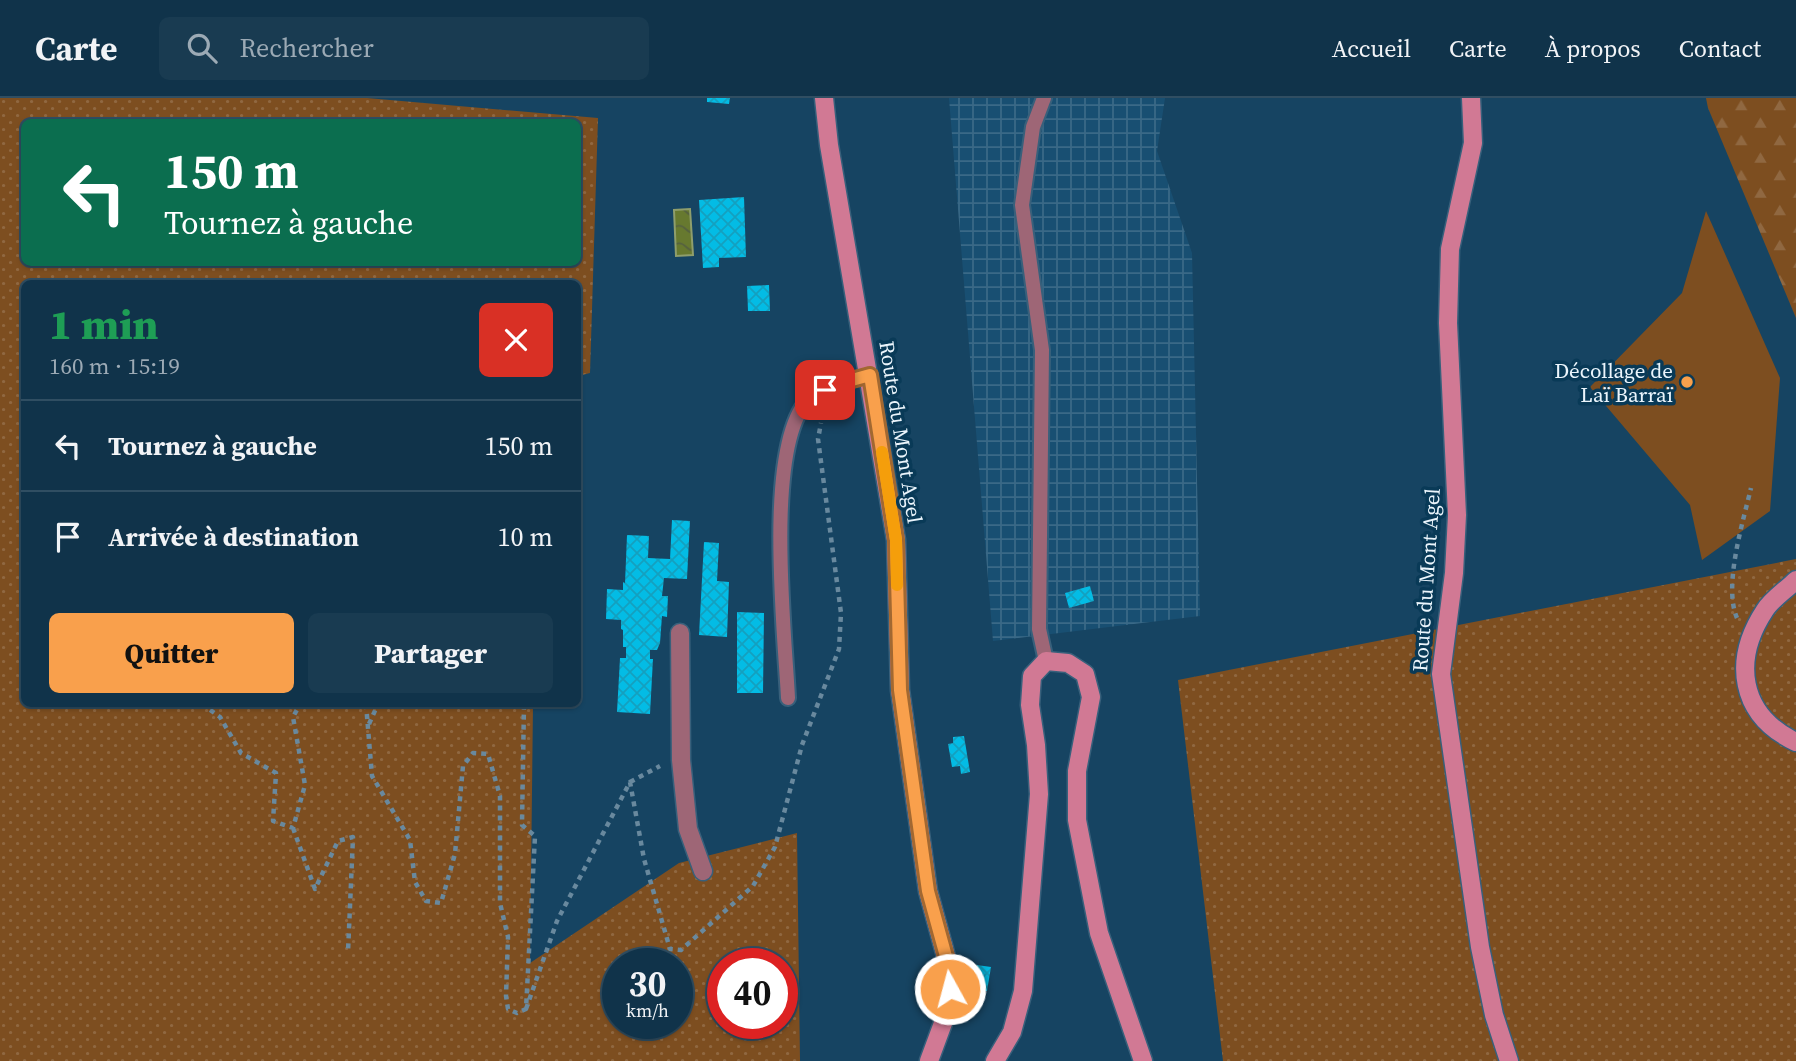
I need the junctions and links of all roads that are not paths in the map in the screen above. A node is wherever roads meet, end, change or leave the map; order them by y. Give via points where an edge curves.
1 (824, 98) edge
2 (1044, 98) edge
3 (1471, 98) edge
4 (870, 375) junction
5 (1796, 580) edge
6 (680, 632) dead end
7 (1046, 661) junction
8 (788, 698) dead end
9 (1796, 742) edge
10 (703, 871) dead end
11 (929, 1061) edge
12 (995, 1061) edge
13 (1143, 1061) edge
14 (1509, 1061) edge

1 - 4 street, Route du Mont Agel
2 - 7 lane via 1033,127 1022,205 1042,350 1039,628
3 - 14 street, Route du Mont Agel via 1473,143 1450,248 1448,323 1457,515 1441,674 1480,947
4 - 8 lane via 810,398 794,424 785,454 780,511
4 - 11 street, Route du Mont Agel via 896,540 902,704 928,891 950,971 950,1007
5 - 9 street via 1766,608 1748,641 1744,678 1761,716 1780,735
6 - 10 street via 681,760 688,829
7 - 12 street via 1031,676 1039,794 1023,991 1012,1032
7 - 13 street via 1068,663 1084,674 1091,697 1077,771 1077,820 1099,933

